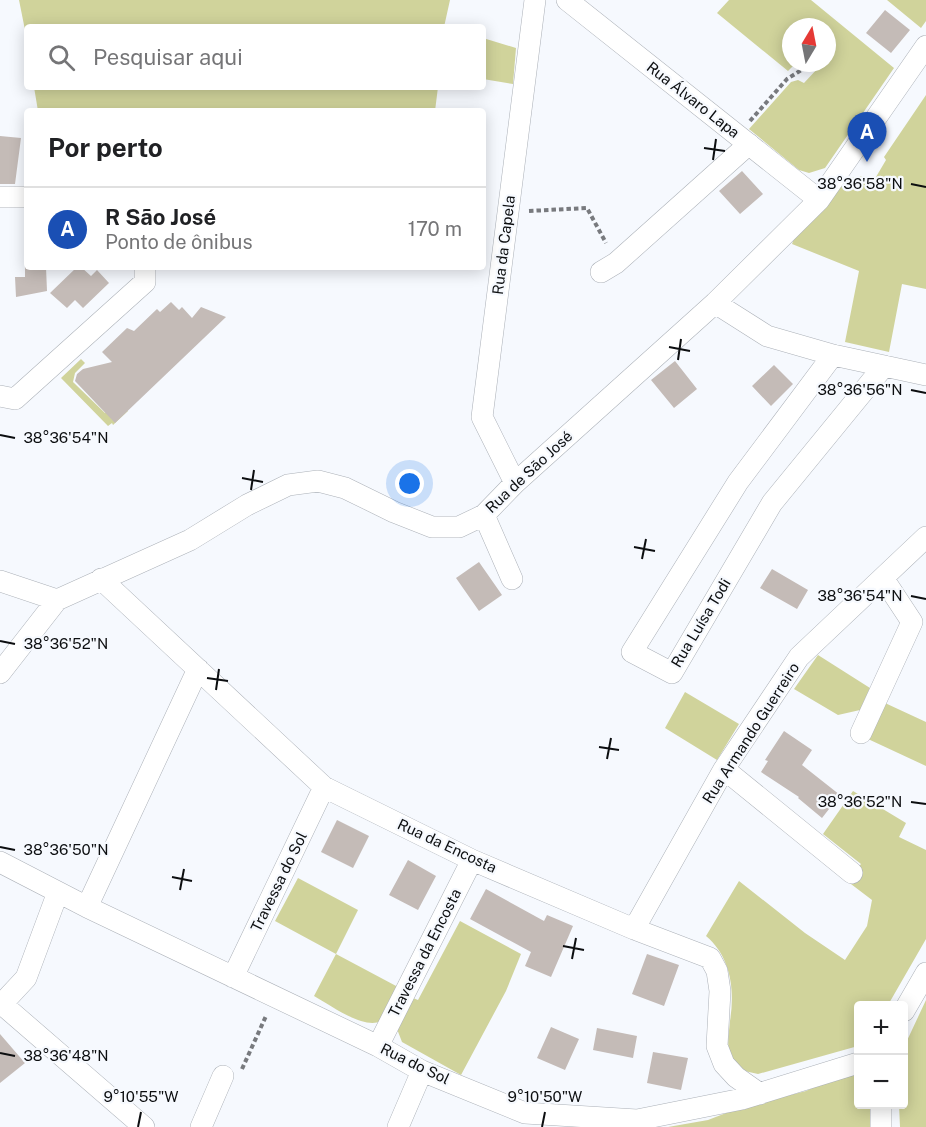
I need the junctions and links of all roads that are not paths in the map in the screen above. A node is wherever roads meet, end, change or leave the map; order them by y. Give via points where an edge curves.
1 (535, 0) edge
2 (567, 0) edge
3 (926, 46) edge
4 (743, 140) junction
5 (24, 196) edge
6 (0, 197) edge
7 (819, 200) junction
8 (609, 268) road end
9 (145, 270) edge
10 (715, 303) junction
11 (833, 355) junction
12 (885, 366) junction
13 (926, 375) edge
14 (0, 396) edge
15 (515, 483) junction
16 (484, 515) junction
17 (926, 537) edge
18 (883, 578) junction
19 (101, 579) junction
20 (512, 579) dead end
21 (0, 581) edge
22 (57, 600) junction
23 (198, 669) junction
24 (0, 673) edge
25 (861, 733) dead end
26 (724, 769) junction
27 (324, 787) junction
28 (472, 860) junction
29 (0, 862) edge
30 (852, 873) dead end
31 (58, 892) junction
32 (87, 907) junction
33 (634, 929) junction
34 (926, 973) edge
35 (233, 977) junction
36 (908, 1003) edge
37 (1, 1006) edge
38 (378, 1046) junction
39 (854, 1063) edge
40 (422, 1071) junction
41 (223, 1076) road end
42 (760, 1094) junction
43 (881, 1109) edge
44 (144, 1127) edge
45 (201, 1127) edge
46 (398, 1127) edge
47 (881, 1127) edge

1 - 15 street, Rua da Capela via 482,417
2 - 4 street, Rua Álvaro Lapa
3 - 7 street, Rua de São José
4 - 7 street, Rua Álvaro Lapa
4 - 8 street
5 - 6 street
7 - 10 street, Rua de São José
9 - 14 street via 145,282 15,399
10 - 11 street via 767,336
10 - 15 street, Rua de São José
11 - 12 street
11 - 12 street, Rua Luísa Todi via 738,482 632,652 672,673 772,503
12 - 13 street
15 - 16 street, Rua de São José
16 - 19 street, Rua de São José via 459,526 432,527 345,488 318,482 288,485 190,540
16 - 20 street
17 - 18 street, Rua Armando Guerreiro
18 - 25 street via 912,622
18 - 26 street, Rua Armando Guerreiro via 799,657
19 - 22 street, Rua de São José
19 - 23 street, Rua da Encosta
21 - 22 street
22 - 24 street, Rua de São José
23 - 27 street, Rua da Encosta
23 - 32 street
26 - 30 street
26 - 33 street, Rua Armando Guerreiro
27 - 28 street, Rua da Encosta
27 - 35 street, Travessa do Sol
28 - 33 street, Rua da Encosta
28 - 38 street, Travessa da Encosta
29 - 31 street, Rua do Sol
31 - 32 street, Rua do Sol
31 - 37 street via 26,978
32 - 35 street, Rua do Sol
33 - 42 street, Rua da Encosta via 710,958 720,991 717,1046 724,1064
34 - 36 street
35 - 38 street, Rua do Sol
37 - 44 street
38 - 40 street, Rua do Sol
39 - 42 street, Rua do Sol
40 - 42 street, Rua do Sol via 525,1113 637,1120
40 - 46 street
41 - 45 street
43 - 47 street

